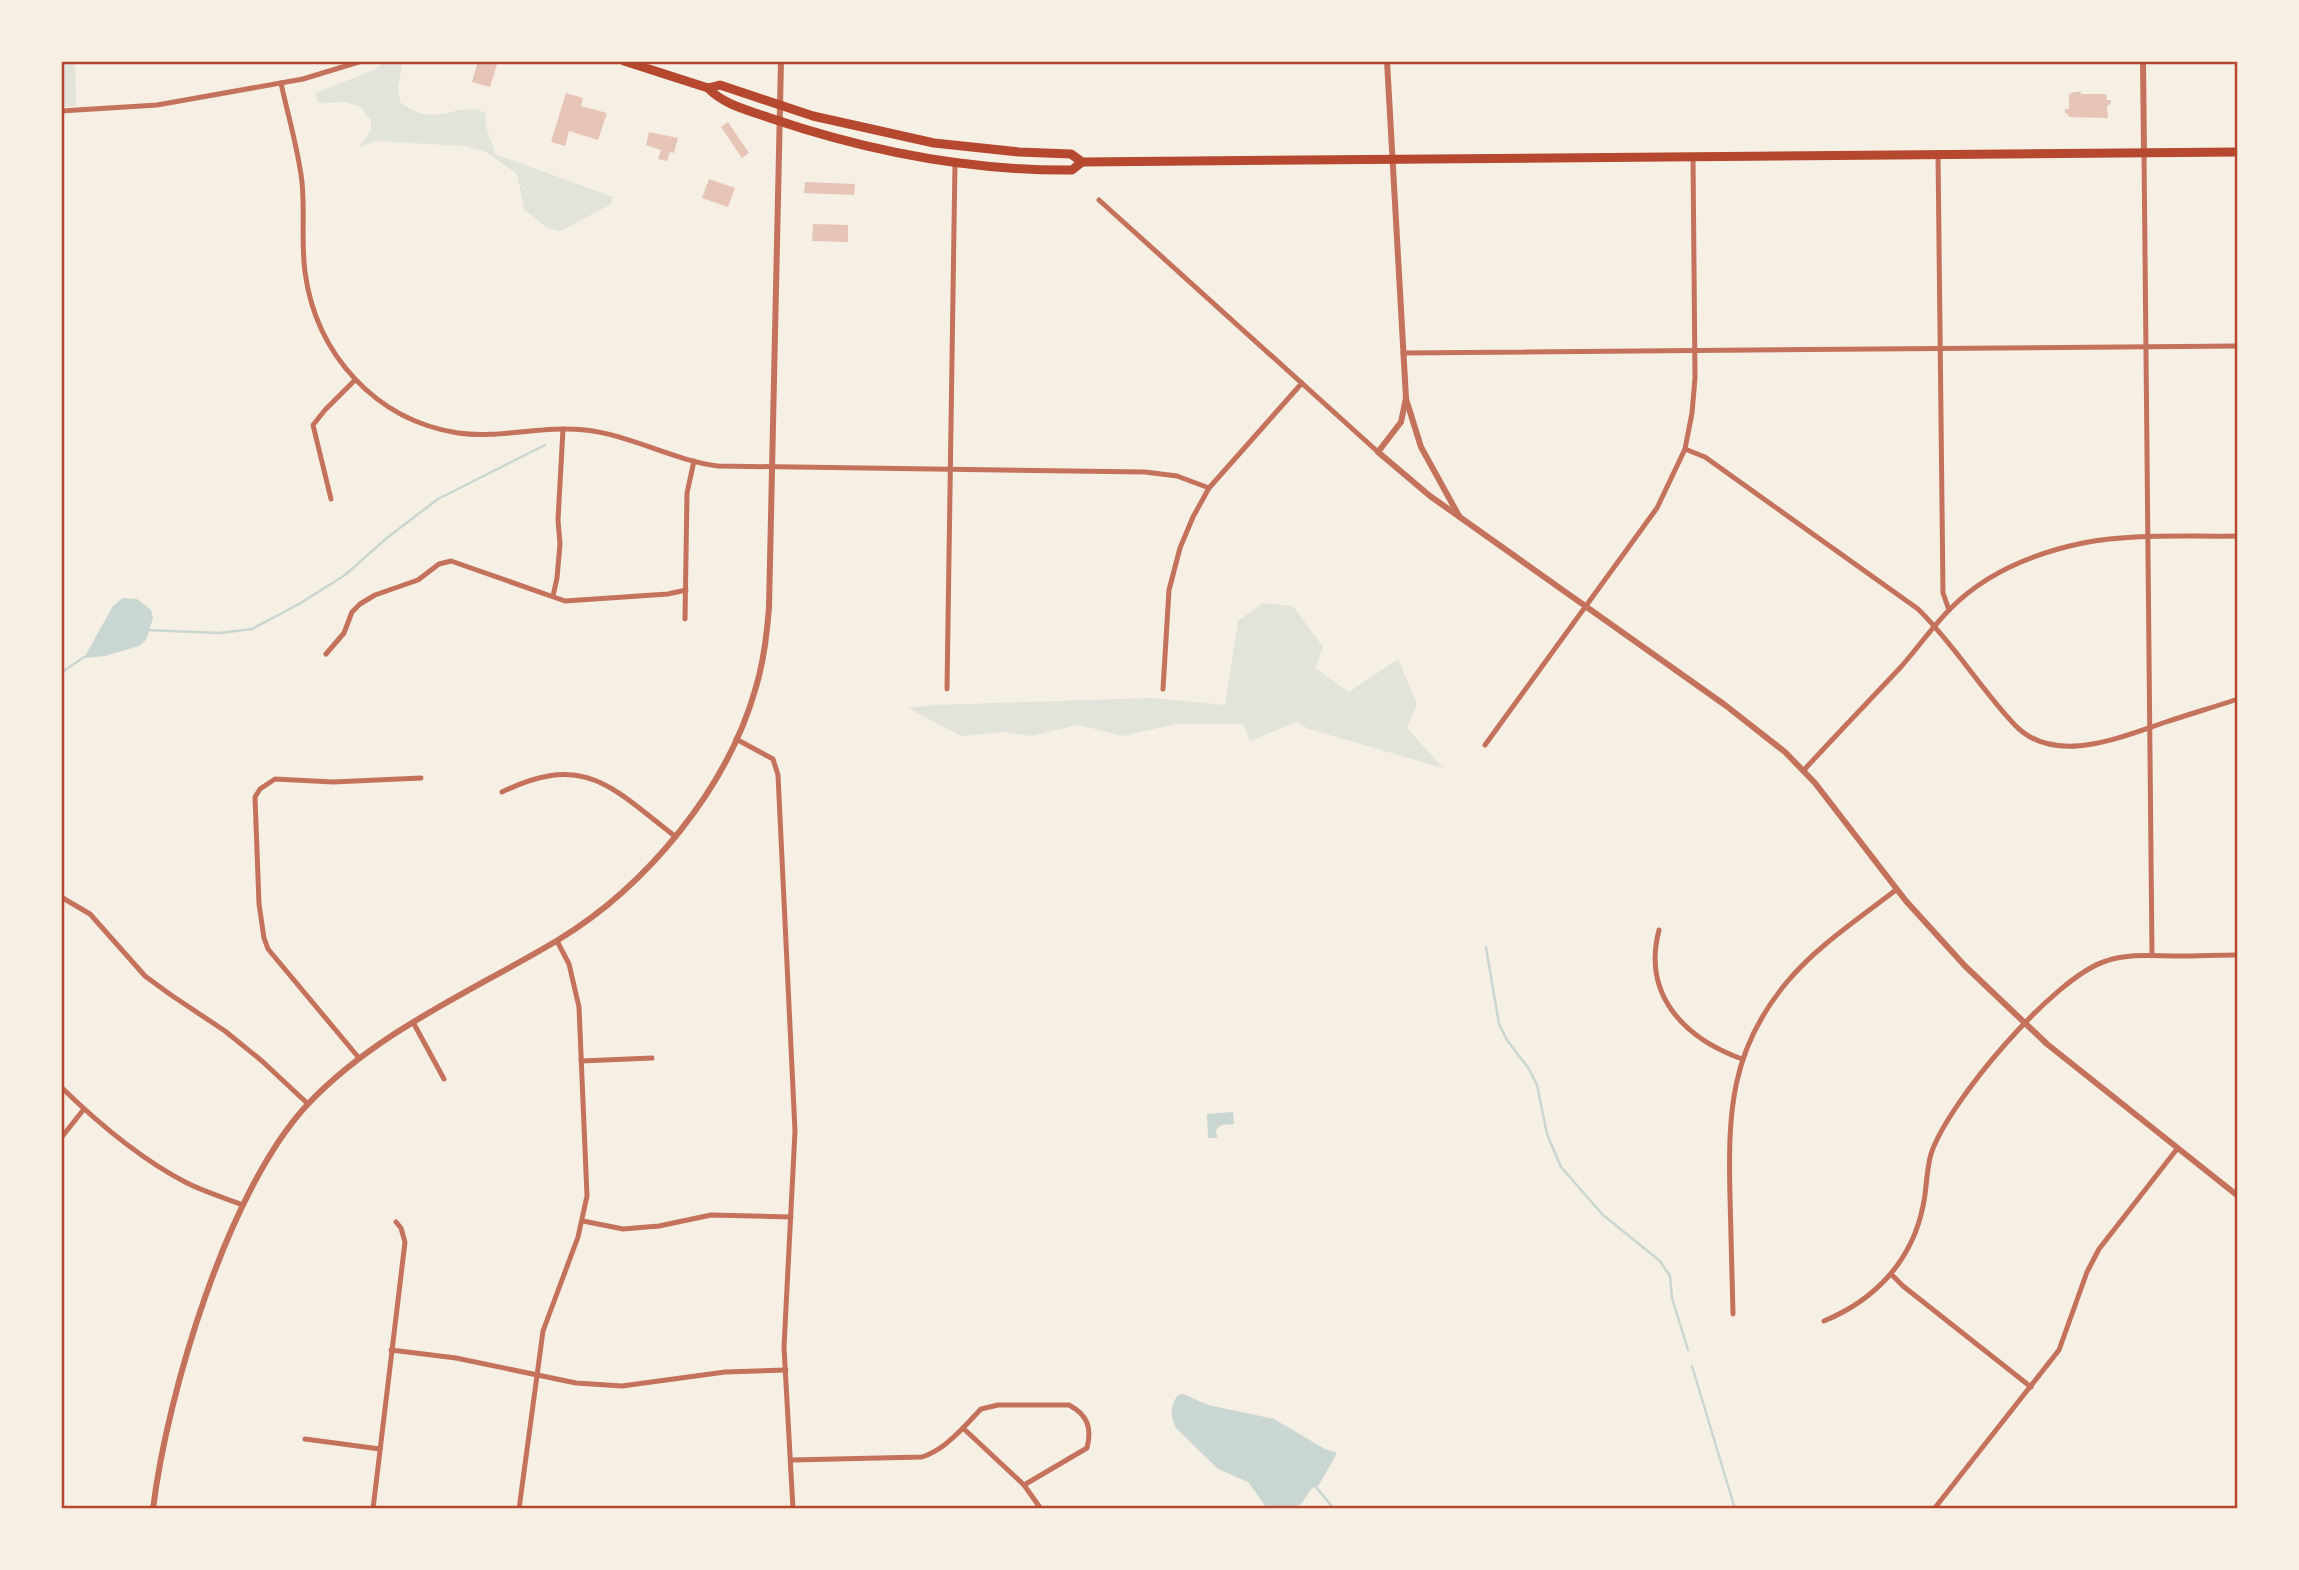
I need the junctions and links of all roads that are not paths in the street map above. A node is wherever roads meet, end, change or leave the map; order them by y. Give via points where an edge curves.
1 (362, 61) edge
2 (624, 61) edge
3 (781, 61) edge
4 (1387, 61) edge
5 (2143, 61) edge
6 (281, 83) junction
7 (708, 88) junction
8 (779, 106) junction
9 (61, 111) edge
10 (779, 121) junction
11 (2144, 152) junction
12 (2238, 152) edge
13 (1938, 153) junction
14 (1693, 155) junction
15 (1391, 158) junction
16 (955, 162) junction
17 (1082, 162) junction
18 (1099, 200) dead end
19 (2238, 345) edge
20 (2146, 346) junction
21 (1940, 348) junction
22 (1695, 351) junction
23 (1403, 353) junction
24 (355, 380) junction
25 (1302, 383) junction
26 (1406, 398) junction
27 (563, 429) junction
28 (1685, 449) junction
29 (1378, 452) junction
30 (694, 461) junction
31 (773, 467) junction
32 (951, 470) junction
33 (1209, 488) junction
34 (331, 499) dead end
35 (1460, 517) junction
36 (2238, 536) edge
37 (2148, 537) junction
38 (686, 590) junction
39 (553, 597) junction
40 (1586, 607) junction
41 (1949, 610) junction
42 (685, 619) dead end
43 (1935, 625) junction
44 (326, 654) dead end
45 (947, 689) dead end
46 (1163, 689) dead end
47 (2238, 699) edge
48 (2150, 727) junction
49 (736, 739) junction
50 (1485, 745) dead end
51 (1804, 770) junction
52 (421, 778) dead end
53 (502, 792) dead end
54 (676, 837) junction
55 (1896, 889) junction
56 (61, 897) edge
57 (1659, 930) dead end
58 (557, 941) junction
59 (2152, 954) junction
60 (2238, 955) edge
61 (2025, 1023) junction
62 (414, 1024) junction
63 (359, 1058) junction
64 (652, 1058) dead end
65 (1742, 1059) junction
66 (581, 1060) junction
67 (444, 1079) dead end
68 (61, 1087) edge
69 (308, 1104) junction
70 (84, 1109) junction
71 (61, 1138) edge
72 (2177, 1149) junction
73 (2238, 1196) edge
74 (243, 1205) junction
75 (791, 1217) junction
76 (583, 1221) junction
77 (396, 1222) dead end
78 (1892, 1275) junction
79 (1733, 1314) dead end
80 (1824, 1321) dead end
81 (391, 1350) junction
82 (786, 1370) junction
83 (536, 1375) junction
84 (2031, 1387) junction
85 (963, 1427) junction
86 (305, 1439) dead end
87 (380, 1449) junction
88 (792, 1460) junction
89 (1024, 1485) junction
90 (153, 1509) edge
91 (373, 1509) edge
92 (519, 1509) edge
93 (793, 1509) edge
94 (1041, 1509) edge
95 (1934, 1509) edge

1 - 6 street
2 - 7 highway
3 - 8 street
4 - 15 street
5 - 11 street
6 - 9 street via 157,104
6 - 24 street via 302,180 310,298 333,353
7 - 8 highway via 720,85
7 - 10 highway via 718,98
8 - 10 street
8 - 17 highway via 934,143 1071,154
10 - 16 highway via 906,155
10 - 31 street
11 - 12 highway
11 - 13 highway
11 - 20 street
13 - 14 highway
13 - 21 street
14 - 15 highway
14 - 22 street
15 - 17 highway
15 - 23 street
16 - 17 highway via 1047,170 1072,170
16 - 32 street
18 - 25 street
19 - 20 street
20 - 21 street
20 - 37 street
21 - 22 street
21 - 41 street via 1943,593
22 - 23 street
22 - 28 street
23 - 26 street
24 - 27 street via 395,411 458,433
24 - 34 street via 313,425
25 - 29 street
25 - 33 street
26 - 29 street via 1401,422
26 - 35 street via 1421,447
27 - 30 street via 607,433
27 - 39 street via 560,544
28 - 40 street via 1657,508
28 - 43 street via 1716,465
29 - 35 street
30 - 31 street
30 - 38 street via 687,493
31 - 32 street
31 - 49 street via 766,637 756,689
32 - 33 street via 1159,473
32 - 45 street
33 - 46 street via 1180,548 1169,590
35 - 40 street
36 - 37 street
37 - 41 street via 2086,542 2035,556 1987,581
37 - 48 street
38 - 39 street via 571,602
38 - 42 street
39 - 44 street via 445,561 418,580 360,604
40 - 50 street
40 - 51 street via 1725,705
41 - 43 street
43 - 48 street via 2014,725 2029,736 2080,746
43 - 51 street
47 - 48 street
48 - 59 street
49 - 54 street
49 - 75 street via 773,760 778,775 795,1131
51 - 55 street
52 - 63 street via 275,779 255,797 259,904 268,949
53 - 54 street via 541,777 590,778 632,800
54 - 58 street via 631,886
55 - 61 street via 1965,966
55 - 65 street via 1787,981 1759,1022
56 - 69 street via 90,914 145,976 225,1031
57 - 65 street via 1655,970 1670,1007 1697,1037
58 - 62 street
58 - 66 street via 574,980
59 - 60 street
59 - 61 street via 2088,968
61 - 72 street
61 - 78 street via 1943,1126 1931,1154 1916,1234
62 - 63 street
62 - 67 street
63 - 69 street
64 - 66 street
65 - 79 street via 1730,1117
66 - 76 street via 587,1196
68 - 70 street
69 - 74 street via 277,1145
70 - 71 street
70 - 74 street via 156,1166
72 - 73 street
72 - 84 street via 2099,1249 2063,1342
74 - 90 street via 185,1363 163,1444
75 - 76 street via 711,1215 623,1229
75 - 82 street
76 - 83 street via 547,1316
77 - 81 street via 405,1242
78 - 80 street via 1857,1305
78 - 84 street
81 - 83 street
81 - 87 street
82 - 83 street via 725,1372 622,1386
82 - 88 street
83 - 92 street
84 - 95 street
85 - 88 street via 934,1453 922,1457
85 - 89 street
85 - 89 street via 981,1409 998,1405 1069,1405 1078,1409 1089,1425 1087,1448
86 - 87 street
87 - 91 street
88 - 93 street
89 - 94 street

